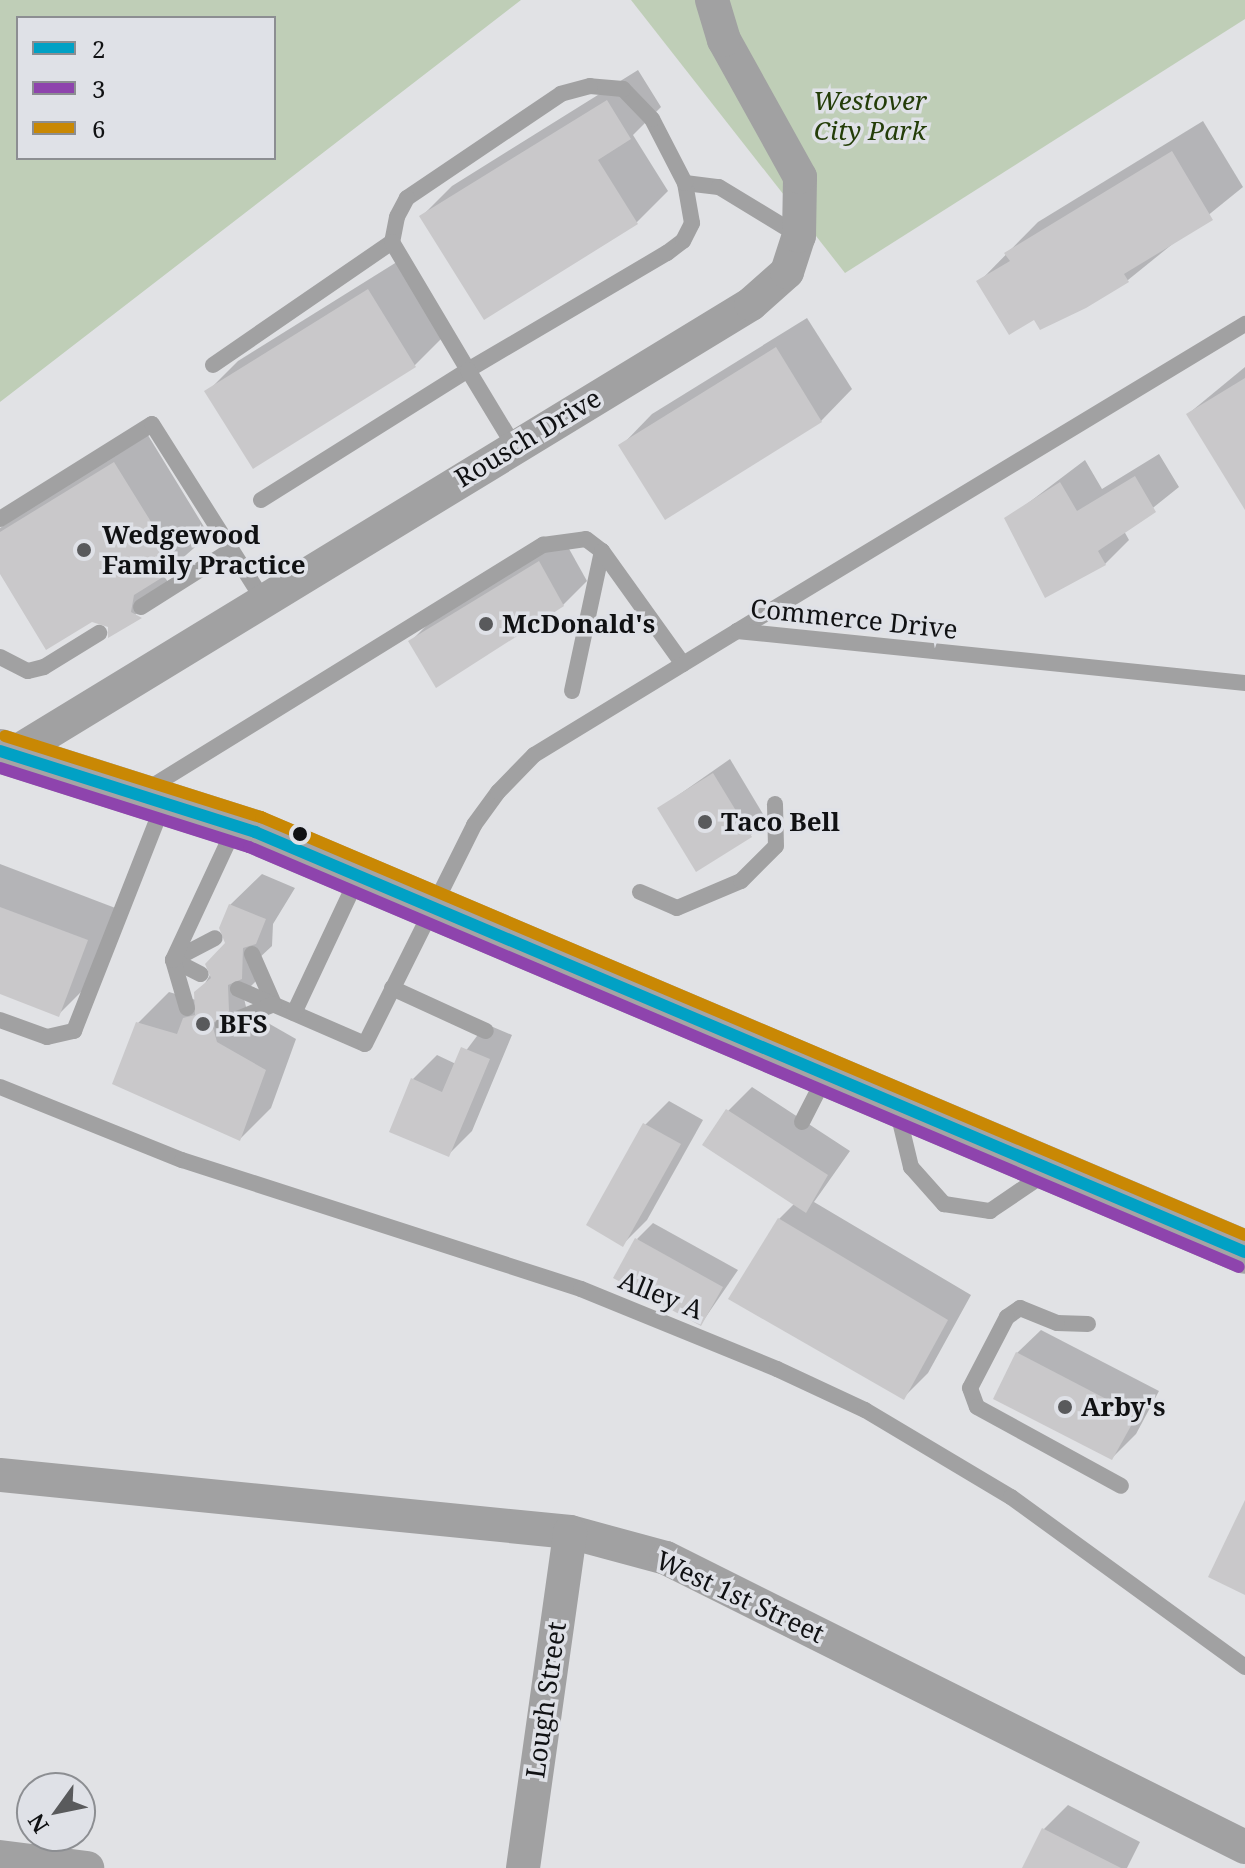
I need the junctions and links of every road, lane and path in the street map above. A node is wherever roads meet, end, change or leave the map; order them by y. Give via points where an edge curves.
1 (712, 0) edge
2 (685, 183) junction
3 (799, 236) junction
4 (392, 242) junction
5 (1245, 324) edge
6 (213, 365) dead end
7 (468, 370) junction
8 (514, 446) junction
9 (261, 500) dead end
10 (0, 519) edge
11 (231, 550) junction
12 (602, 551) junction
13 (262, 598) junction
14 (141, 607) dead end
15 (737, 631) junction
16 (99, 633) dead end
17 (0, 657) edge
18 (683, 664) junction
19 (1245, 683) edge
20 (572, 691) dead end
21 (7, 752) edge
22 (151, 799) junction
23 (775, 804) dead end
24 (235, 826) junction
25 (358, 877) junction
26 (640, 892) dead end
27 (431, 908) junction
28 (215, 938) dead end
29 (252, 954) dead end
30 (173, 960) junction
31 (201, 974) dead end
32 (392, 988) junction
33 (238, 989) dead end
34 (274, 1004) junction
35 (187, 1008) dead end
36 (294, 1013) junction
37 (0, 1020) edge
38 (223, 1025) dead end
39 (486, 1031) dead end
40 (827, 1072) junction
41 (0, 1087) edge
42 (894, 1099) junction
43 (802, 1122) dead end
44 (1050, 1170) junction
45 (1159, 1213) junction
46 (1245, 1221) edge
47 (1245, 1252) edge
48 (1088, 1324) dead end
49 (0, 1475) edge
50 (1121, 1486) dead end
51 (570, 1532) junction
52 (1245, 1667) edge
53 (1245, 1847) edge
54 (0, 1857) edge
55 (87, 1868) edge
56 (523, 1868) edge

1 - 3 street, Rousch Drive via 724,40 800,177
2 - 3 lane via 719,187
2 - 4 lane via 652,119 623,89 590,86 561,94 407,198
2 - 7 lane via 692,223 683,241
3 - 8 street, Rousch Drive via 787,272 751,304
4 - 6 lane
4 - 7 lane
5 - 15 lane
7 - 8 lane
7 - 9 lane
8 - 13 street, Rousch Drive
10 - 11 lane via 152,424
11 - 13 lane
11 - 14 lane
12 - 18 lane
12 - 20 lane
12 - 22 lane via 586,539 543,545 327,679
13 - 21 street, Rousch Drive
15 - 18 lane, Commerce Drive
15 - 19 lane, Commerce Drive
16 - 17 lane via 36,669
18 - 27 lane, Commerce Drive via 534,755 474,825
21 - 22 main road
22 - 24 main road
22 - 37 lane via 122,902 74,1031 47,1037
23 - 26 lane via 776,846 741,881 677,908
24 - 25 main road
24 - 30 lane
25 - 27 main road
25 - 36 lane
27 - 32 lane, Commerce Drive
27 - 40 main road
28 - 30 lane
29 - 34 lane
30 - 31 lane
30 - 35 lane
32 - 36 lane, Commerce Drive via 365,1044
32 - 39 lane
33 - 34 lane
34 - 36 lane
34 - 38 lane
40 - 42 main road
40 - 43 lane
41 - 52 lane, Alley A via 182,1160 581,1289 777,1369 865,1410 1011,1497
42 - 44 main road
42 - 44 lane via 911,1167 944,1204 990,1211
44 - 45 main road
45 - 46 main road
45 - 47 main road
48 - 50 lane via 1057,1323 1020,1308 1007,1317 970,1388 977,1407
49 - 51 street, West 1st Street
51 - 53 street, West 1st Street via 666,1558
51 - 56 street, Lough Street
54 - 55 street

